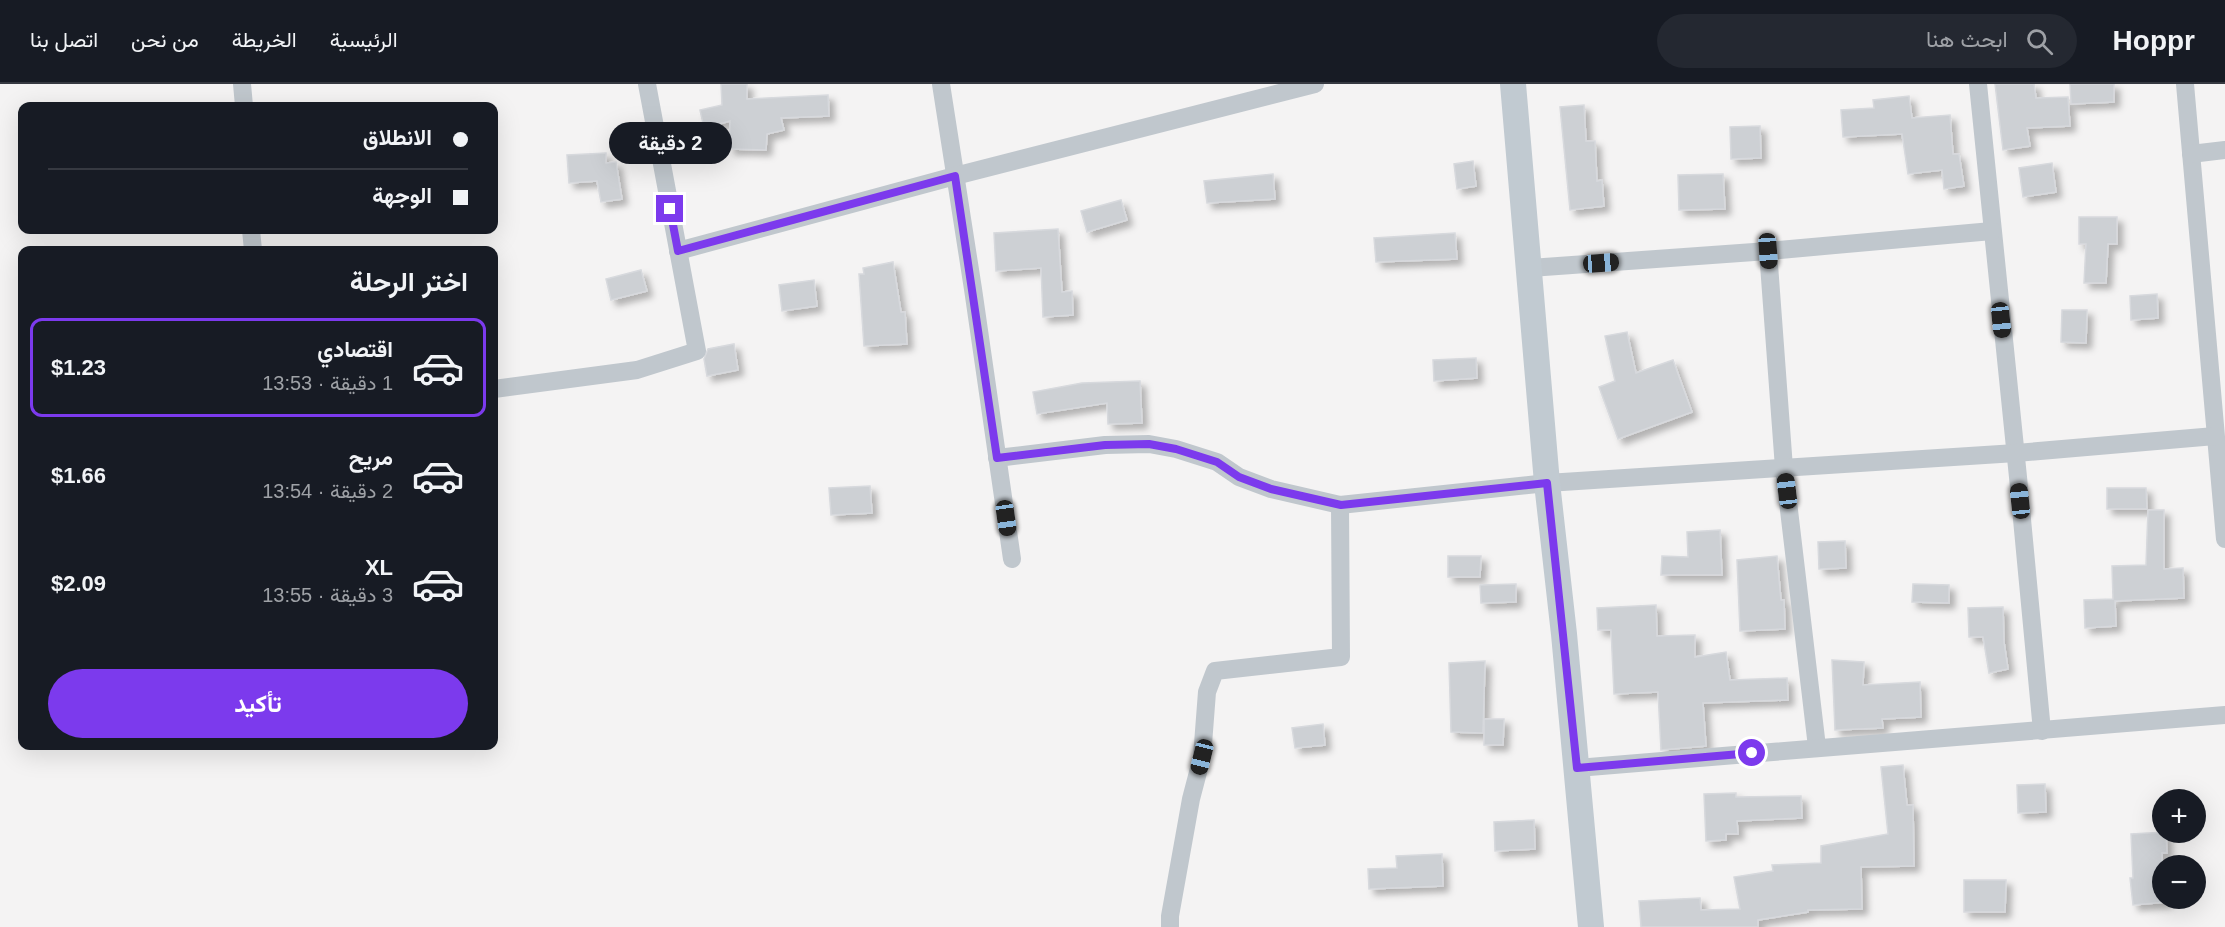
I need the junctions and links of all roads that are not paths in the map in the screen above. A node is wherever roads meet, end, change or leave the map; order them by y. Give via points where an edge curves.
1 (242, 84) edge
2 (646, 84) edge
3 (941, 84) edge
4 (1315, 84) edge
5 (1513, 84) edge
6 (1978, 84) edge
7 (2185, 84) edge
8 (244, 102) edge
9 (2225, 150) edge
10 (2191, 154) junction
11 (955, 176) junction
12 (1992, 231) junction
13 (678, 251) junction
14 (1768, 251) junction
15 (1530, 268) junction
16 (498, 388) edge
17 (2215, 436) junction
18 (2016, 453) junction
19 (997, 458) junction
20 (1784, 468) junction
21 (1547, 483) junction
22 (1341, 505) junction
23 (2225, 539) edge
24 (1012, 559) dead end
25 (2225, 715) edge
26 (2042, 731) junction
27 (1817, 747) junction
28 (1577, 768) junction
29 (1170, 927) edge
30 (1591, 927) edge

1 - 8 street
2 - 13 street
3 - 11 street
4 - 11 street
5 - 15 street
6 - 12 street
7 - 10 street
9 - 10 street
10 - 17 street
11 - 13 street
11 - 19 street
12 - 14 street
12 - 18 street
13 - 16 street via 697,351 637,370
14 - 15 street
14 - 20 street
15 - 21 street
17 - 18 street
17 - 23 street
18 - 20 street
18 - 26 street
19 - 22 street via 1105,445 1149,444 1217,462 1239,477 1271,489
19 - 24 street
20 - 21 street
20 - 27 street
21 - 22 street
21 - 28 street
22 - 29 street via 1341,657 1215,672 1207,693 1202,757
25 - 26 street
26 - 27 street
27 - 28 street
28 - 30 street

